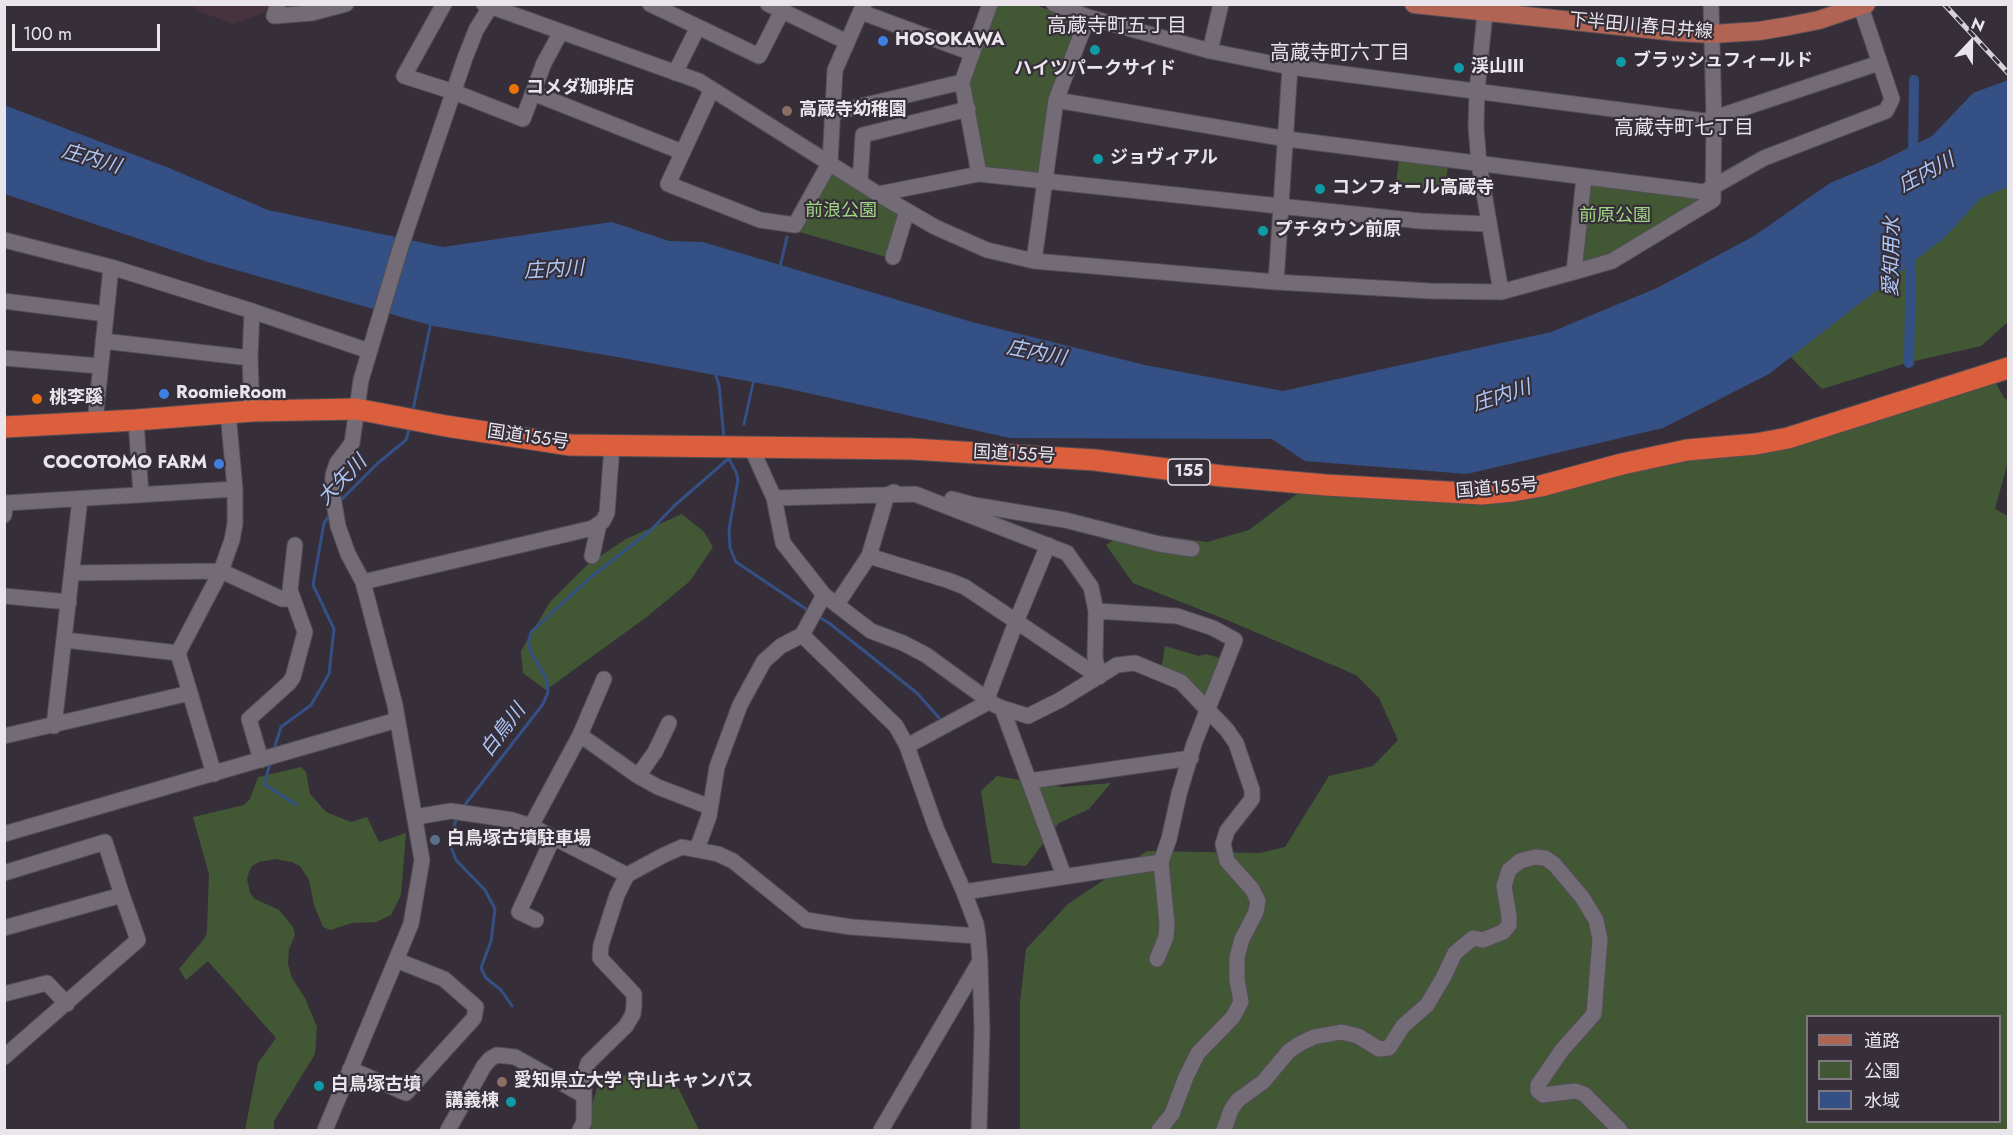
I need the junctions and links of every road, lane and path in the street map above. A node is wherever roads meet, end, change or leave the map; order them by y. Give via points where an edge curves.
1 (278, 4) edge
2 (346, 4) edge
3 (444, 4) edge
4 (650, 4) edge
5 (990, 4) edge
6 (1054, 4) edge
7 (1221, 4) edge
8 (1414, 4) edge
9 (1711, 4) edge
10 (489, 5) edge
11 (1863, 6) edge
12 (775, 8) edge
13 (863, 8) edge
14 (1485, 9) edge
15 (1088, 17) junction
16 (698, 27) junction
17 (561, 32) junction
18 (1712, 34) junction
19 (847, 42) junction
20 (1209, 51) junction
21 (972, 53) junction
22 (1879, 63) junction
23 (1290, 67) junction
24 (675, 73) junction
25 (962, 82) junction
26 (712, 89) junction
27 (1477, 90) junction
28 (454, 92) junction
29 (533, 93) junction
30 (1056, 100) junction
31 (968, 109) junction
32 (832, 113) junction
33 (1714, 119) junction
34 (1287, 139) junction
35 (682, 152) junction
36 (830, 162) junction
37 (1479, 164) junction
38 (979, 174) junction
39 (1584, 178) junction
40 (860, 182) junction
41 (1045, 182) junction
42 (1714, 188) junction
43 (878, 194) junction
44 (1281, 207) junction
45 (907, 211) junction
46 (1488, 224) junction
47 (4, 240) edge
48 (893, 257) dead end
49 (1034, 261) junction
50 (111, 267) junction
51 (1574, 272) junction
52 (1276, 282) junction
53 (1501, 292) junction
54 (4, 301) edge
55 (252, 311) junction
56 (106, 314) junction
57 (103, 340) junction
58 (369, 351) junction
59 (250, 357) junction
60 (4, 358) edge
61 (100, 366) junction
62 (2008, 368) edge
63 (356, 409) junction
64 (252, 411) junction
65 (228, 413) junction
66 (136, 420) junction
67 (95, 422) junction
68 (4, 427) edge
69 (612, 446) junction
70 (751, 447) junction
71 (235, 489) junction
72 (141, 495) junction
73 (887, 495) junction
74 (774, 498) junction
75 (80, 499) junction
76 (4, 515) edge
77 (599, 524) junction
78 (295, 545) dead end
79 (1048, 545) junction
80 (1192, 549) dead end
81 (592, 556) dead end
82 (869, 556) junction
83 (221, 571) junction
84 (72, 573) junction
85 (363, 582) junction
86 (4, 596) edge
87 (293, 599) junction
88 (826, 601) junction
89 (69, 602) junction
90 (1096, 610) junction
91 (1016, 622) junction
92 (805, 628) junction
93 (65, 640) junction
94 (178, 653) junction
95 (1099, 677) junction
96 (604, 679) dead end
97 (190, 693) junction
98 (988, 699) junction
99 (1002, 708) junction
100 (1207, 709) junction
101 (397, 720) junction
102 (669, 723) dead end
103 (54, 726) junction
104 (580, 735) junction
105 (4, 736) edge
106 (907, 746) junction
107 (1191, 758) junction
108 (259, 760) junction
109 (214, 774) junction
110 (638, 776) junction
111 (1029, 780) junction
112 (710, 807) junction
113 (415, 818) junction
114 (531, 826) junction
115 (4, 834) edge
116 (554, 838) junction
117 (697, 849) junction
118 (1161, 862) junction
119 (4, 873) edge
120 (627, 875) junction
121 (1064, 876) junction
122 (964, 892) junction
123 (122, 895) junction
124 (536, 920) dead end
125 (4, 928) edge
126 (978, 936) junction
127 (396, 960) junction
128 (1157, 960) dead end
129 (980, 961) junction
130 (4, 994) edge
131 (67, 1004) junction
132 (4, 1057) edge
133 (350, 1069) junction
134 (583, 1095) junction
135 (325, 1131) edge
136 (448, 1131) edge
137 (580, 1131) edge
138 (881, 1131) edge
139 (979, 1131) edge
140 (1159, 1131) edge
141 (1224, 1131) edge
142 (1620, 1131) edge

1 - 2 street via 274,16 312,14
3 - 28 street via 404,76
4 - 16 street
5 - 21 street
6 - 15 street
7 - 20 street
8 - 14 main road, 下半田川春日井線
9 - 18 street
10 - 17 street
10 - 28 street
11 - 18 main road, 下半田川春日井線 via 1789,26
11 - 22 street
12 - 16 street via 759,56
12 - 19 street
13 - 19 street
13 - 21 street
14 - 18 main road, 下半田川春日井線
14 - 27 street
15 - 20 street
15 - 30 street
16 - 24 street
17 - 24 street
17 - 29 street via 543,63
18 - 33 street
19 - 32 street via 835,70
20 - 23 street
21 - 25 street
22 - 33 street
22 - 42 street via 1892,99 1886,111 1764,158
23 - 27 street
23 - 34 street
24 - 26 street
25 - 31 street
25 - 32 street
26 - 35 street
26 - 36 street
27 - 33 street via 1705,121
27 - 37 street
28 - 29 street via 523,119
28 - 58 street
29 - 35 street
30 - 34 street
30 - 41 street
31 - 38 street
31 - 40 street via 863,135
32 - 36 street
33 - 42 street
34 - 37 street
34 - 44 street
35 - 36 street via 668,184 760,220 795,225
36 - 40 street
37 - 39 street
37 - 46 street
38 - 41 street
38 - 43 street
39 - 42 street via 1704,192
39 - 51 street
40 - 43 street
41 - 44 street
41 - 49 street
42 - 51 street via 1713,200 1612,261
43 - 45 street
44 - 46 street
44 - 52 street
45 - 48 street
45 - 49 street via 987,250
46 - 53 street
47 - 50 street
49 - 52 street
50 - 55 street
50 - 56 street
51 - 53 street
52 - 53 street
54 - 56 street
55 - 58 street
55 - 59 street
56 - 57 street
57 - 59 street
57 - 61 street
58 - 63 street
59 - 64 street
60 - 61 street
61 - 67 street
62 - 70 highway, 国道155号 / 155 via 1788,438 1687,450 1540,486 1482,494 1234,477 1095,460 911,449
63 - 64 highway, 国道155号 / 155
63 - 69 highway, 国道155号 / 155 via 534,440
63 - 85 street via 352,443 337,463 332,491 338,526
64 - 65 highway, 国道155号 / 155
65 - 66 highway, 国道155号 / 155
65 - 71 street
66 - 67 highway, 国道155号 / 155
66 - 72 street
67 - 68 highway, 国道155号 / 155
69 - 70 highway, 国道155号 / 155
69 - 77 street via 607,513
70 - 74 street
71 - 72 street
71 - 83 street via 235,524
72 - 75 street
73 - 74 street
73 - 79 street via 915,494
73 - 80 street via 916,488 974,505 1036,514
73 - 82 street
74 - 88 street via 783,543
75 - 76 street via 6,503
75 - 84 street
77 - 81 street
77 - 85 street
78 - 87 street via 290,590
79 - 90 street via 1067,553 1080,569 1091,587
79 - 91 street
82 - 88 street
82 - 91 street via 965,587
83 - 84 street
83 - 87 street via 282,599
83 - 94 street
84 - 89 street
85 - 101 street
86 - 89 street
87 - 108 street via 305,632 293,677 249,719
88 - 92 street
88 - 98 street via 871,631 926,655
89 - 93 street
90 - 95 street via 1095,657
90 - 100 street via 1177,616 1235,640
91 - 95 street
91 - 98 street
92 - 106 street via 896,726
92 - 112 street via 772,652 757,671 722,751
93 - 94 street
93 - 103 street
94 - 97 street
95 - 99 street via 1028,716
95 - 100 street via 1117,665 1135,663 1181,682
96 - 104 street
97 - 103 street
97 - 109 street
98 - 99 street
98 - 106 street via 985,705
99 - 111 street
100 - 107 street
100 - 140 street via 1236,743 1252,790 1252,799 1227,831 1223,844 1227,861 1258,901 1237,957 1239,1009 1198,1053 1172,1114
101 - 108 street
101 - 113 street
102 - 110 street
103 - 105 street
104 - 110 street
104 - 114 street
106 - 122 street
107 - 111 street
107 - 118 street
108 - 109 street
109 - 115 street
110 - 112 street
111 - 121 street
112 - 117 street
113 - 114 street via 451,811
113 - 127 street via 422,860 411,924
114 - 116 street
116 - 120 street
116 - 124 street via 519,912
117 - 120 street via 682,847
117 - 126 street via 733,861 806,920
118 - 121 street
118 - 128 street via 1167,924
119 - 123 street via 105,842
120 - 134 street via 617,895 600,958 634,994 633,1014 588,1063
121 - 122 street
122 - 126 street
123 - 125 street
123 - 131 street via 138,940
126 - 129 street
127 - 133 street
127 - 133 street via 444,979 476,1007 474,1018 406,1094
129 - 138 street
129 - 139 street
130 - 131 street via 47,983
131 - 132 street
133 - 135 street
134 - 136 street via 515,1057 497,1055 484,1066
134 - 137 street via 584,1122
141 - 142 street via 1238,1100 1263,1082 1289,1051 1301,1043 1341,1032 1358,1036 1379,1049 1389,1048 1403,1026 1427,1005 1455,953 1473,938 1494,937 1509,925 1504,886 1509,870 1520,861 1535,857 1554,864 1592,910 1600,939 1594,1014 1562,1050 1538,1085 1538,1091 1543,1095 1575,1091 1584,1094

